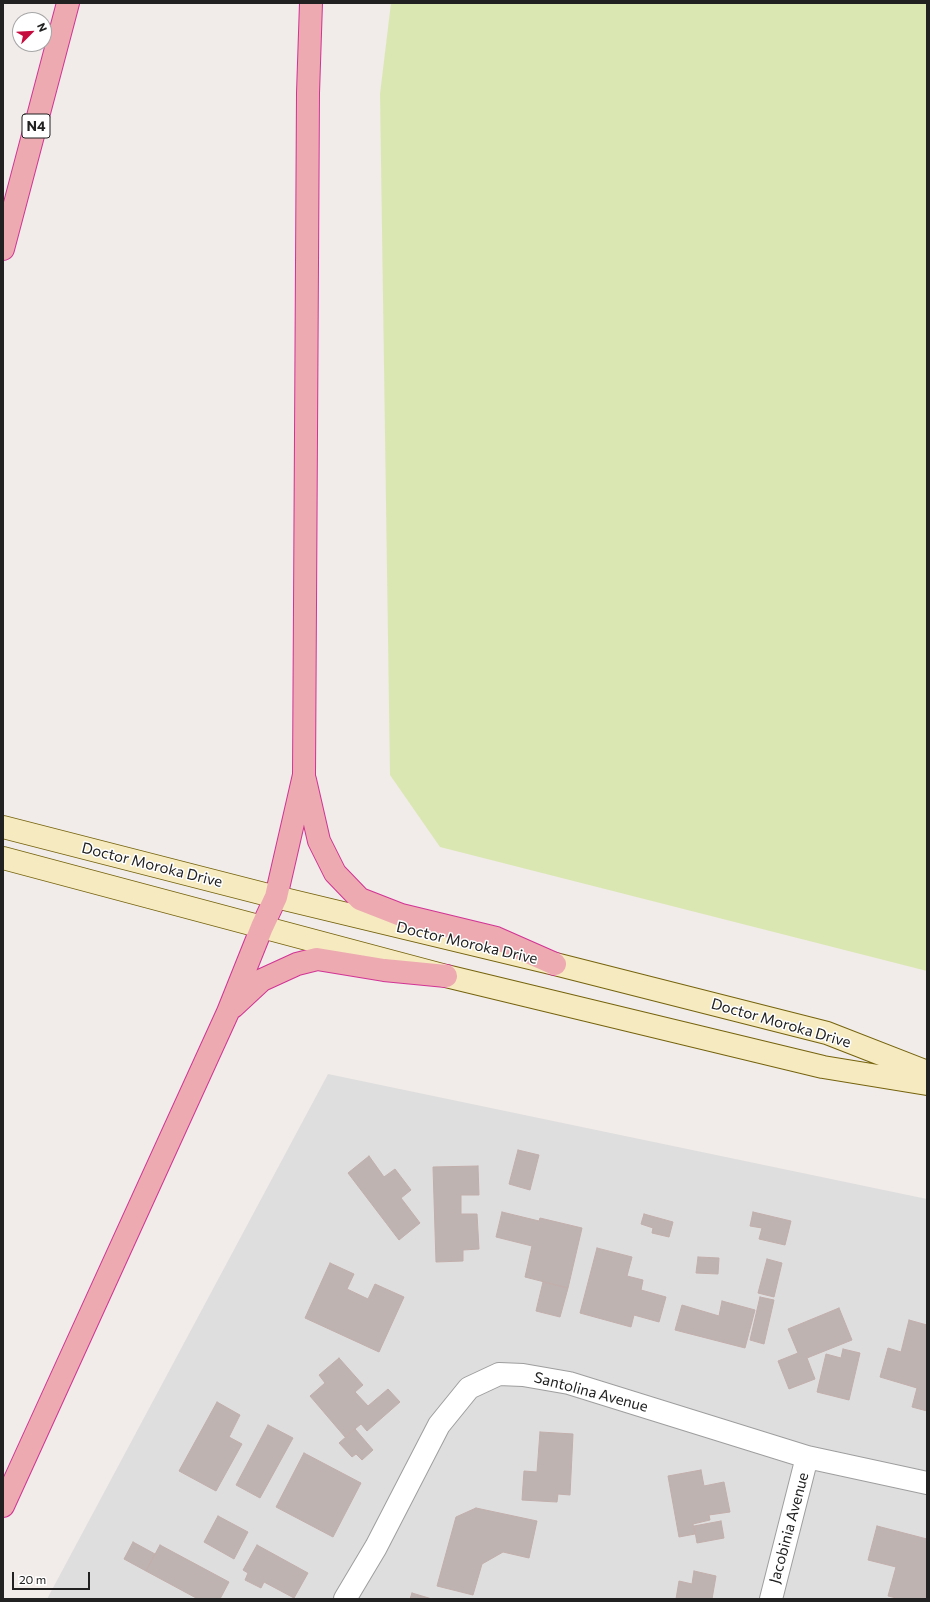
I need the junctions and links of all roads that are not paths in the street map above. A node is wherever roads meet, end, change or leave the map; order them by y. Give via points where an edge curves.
1 (68, 3) edge
2 (311, 3) edge
3 (3, 249) edge
4 (304, 775) junction
5 (3, 827) edge
6 (3, 858) edge
7 (276, 897) junction
8 (262, 927) junction
9 (555, 964) junction
10 (446, 976) junction
11 (228, 1012) junction
12 (927, 1072) edge
13 (927, 1084) edge
14 (808, 1456) junction
15 (927, 1483) edge
16 (3, 1506) edge
17 (345, 1599) edge
18 (770, 1599) edge

1 - 3 highway, N4
2 - 4 highway via 308,93
4 - 7 highway
4 - 9 highway via 319,841 335,872 360,899 401,915 496,938
5 - 7 main road, Doctor Moroka Drive
6 - 8 main road, Doctor Moroka Drive
7 - 8 highway
7 - 9 main road, Doctor Moroka Drive
8 - 10 main road, Doctor Moroka Drive
8 - 11 highway
9 - 12 main road, Doctor Moroka Drive via 827,1033
10 - 11 highway via 384,970 317,959 297,964 262,980
10 - 13 main road, Doctor Moroka Drive via 823,1067
11 - 16 highway
14 - 15 street, Santolina Avenue
14 - 17 street, Santolina Avenue via 569,1383 523,1374 499,1374 469,1388 439,1426 376,1547
14 - 18 street, Jacobinia Avenue

